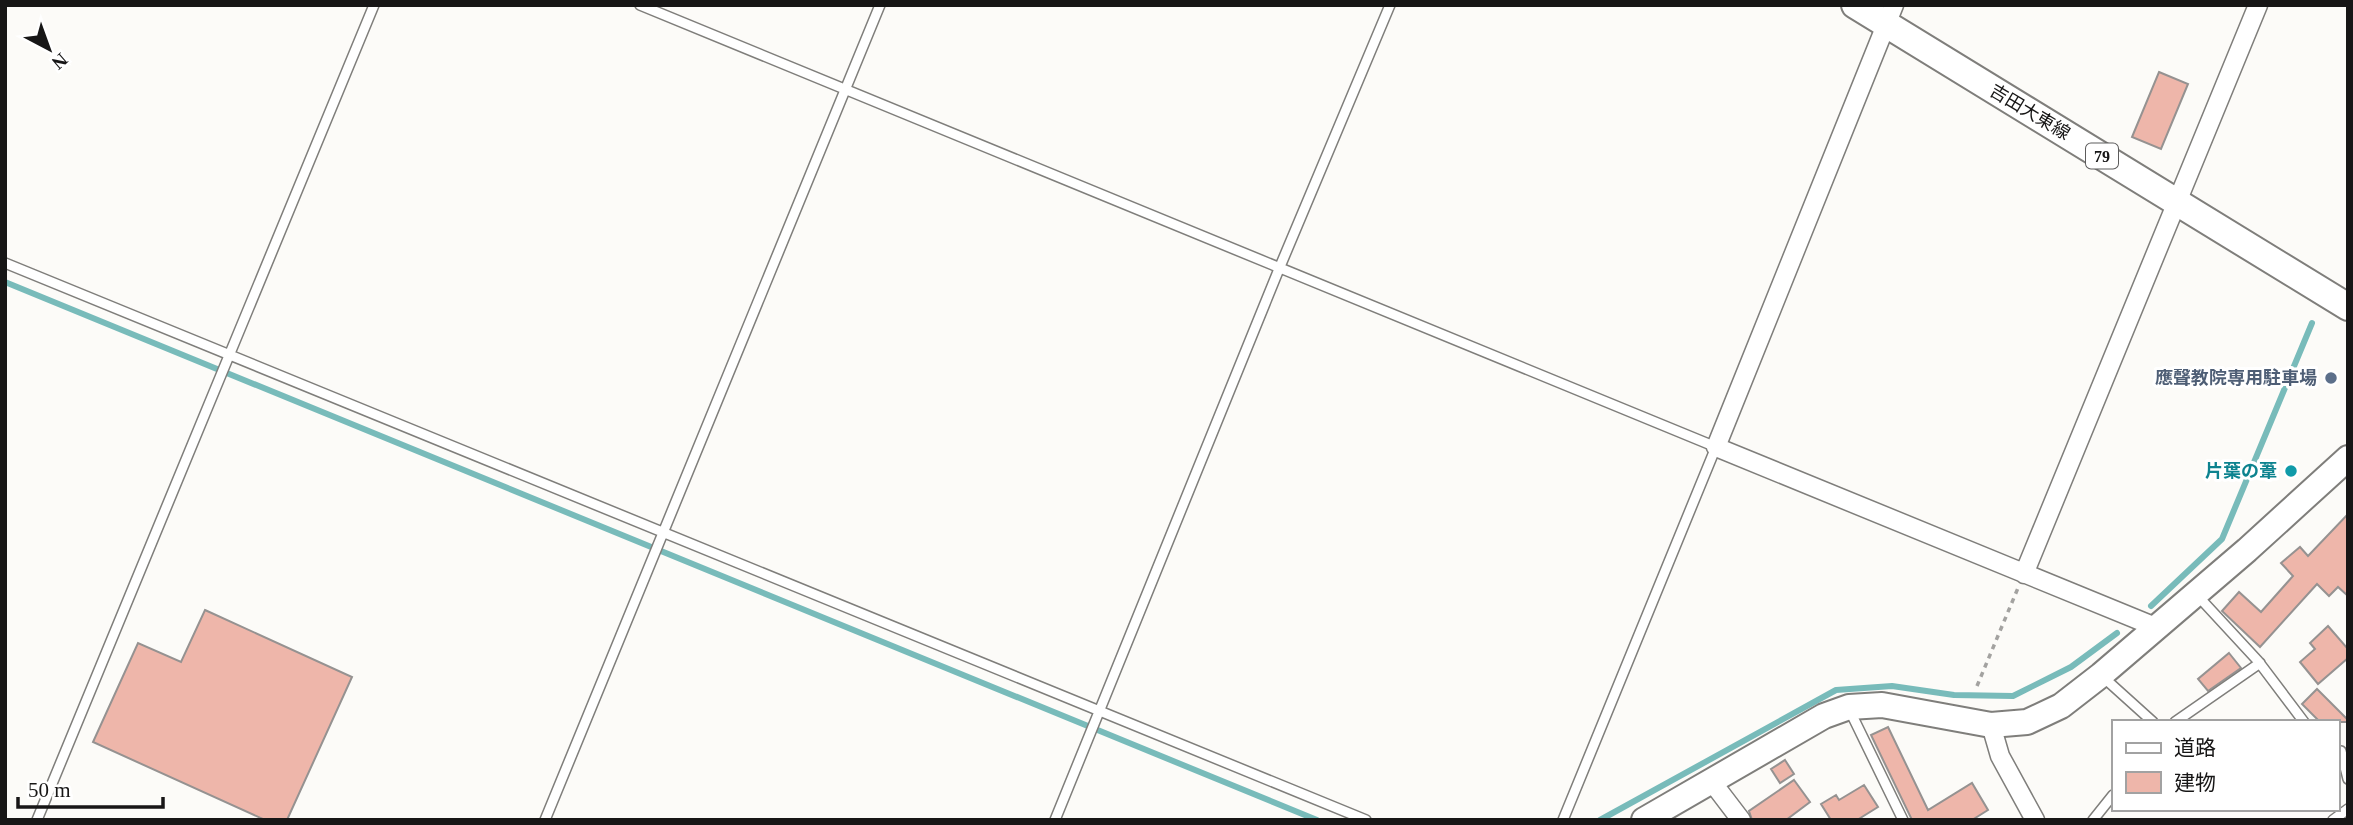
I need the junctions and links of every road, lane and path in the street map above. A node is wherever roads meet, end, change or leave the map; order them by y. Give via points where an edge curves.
1 (373, 5) edge
2 (640, 5) edge
3 (880, 5) edge
4 (1390, 5) edge
5 (1855, 5) edge
6 (2258, 5) edge
7 (1890, 15) edge
8 (846, 89) junction
9 (2178, 202) junction
10 (5, 263) edge
11 (1279, 269) junction
12 (2348, 307) edge
13 (226, 358) junction
14 (1716, 447) junction
15 (2348, 458) edge
16 (661, 535) junction
17 (2024, 573) junction
18 (2196, 594) junction
19 (2158, 628) junction
20 (2260, 663) junction
21 (2101, 675) junction
22 (1977, 686) dead end
23 (1849, 707) junction
24 (1097, 715) junction
25 (2150, 720) edge
26 (2178, 720) edge
27 (2303, 720) edge
28 (1991, 725) junction
29 (2342, 751) edge
30 (2348, 779) edge
31 (1712, 782) junction
32 (2112, 796) edge
33 (2348, 809) edge
34 (37, 820) edge
35 (545, 820) edge
36 (1055, 820) edge
37 (1366, 820) edge
38 (1563, 820) edge
39 (1644, 820) edge
40 (1741, 820) edge
41 (1903, 820) edge
42 (2035, 820) edge
43 (2093, 820) edge
44 (2333, 820) edge

1 - 13 lane
2 - 8 lane
3 - 8 lane
4 - 11 lane
5 - 7 main road, 吉田大東線 / 79
6 - 9 street
7 - 9 main road, 吉田大東線 / 79
7 - 14 street
8 - 11 lane
8 - 16 lane
9 - 12 main road, 吉田大東線 / 79
9 - 17 street
10 - 13 lane
11 - 14 lane
11 - 24 lane
13 - 16 lane
13 - 34 lane
14 - 17 street
14 - 38 lane
15 - 18 street
16 - 24 lane
16 - 35 lane
17 - 19 street
17 - 22 path
18 - 19 street
18 - 20 lane
19 - 21 street
20 - 26 lane
20 - 27 lane
21 - 25 lane
21 - 28 street via 2061,706 2027,722
23 - 28 street via 1882,705
23 - 31 street via 1824,716
23 - 41 lane
24 - 36 lane
24 - 37 lane
28 - 42 street via 2000,756
29 - 30 lane
31 - 39 street
31 - 40 street
32 - 43 lane
33 - 44 lane

